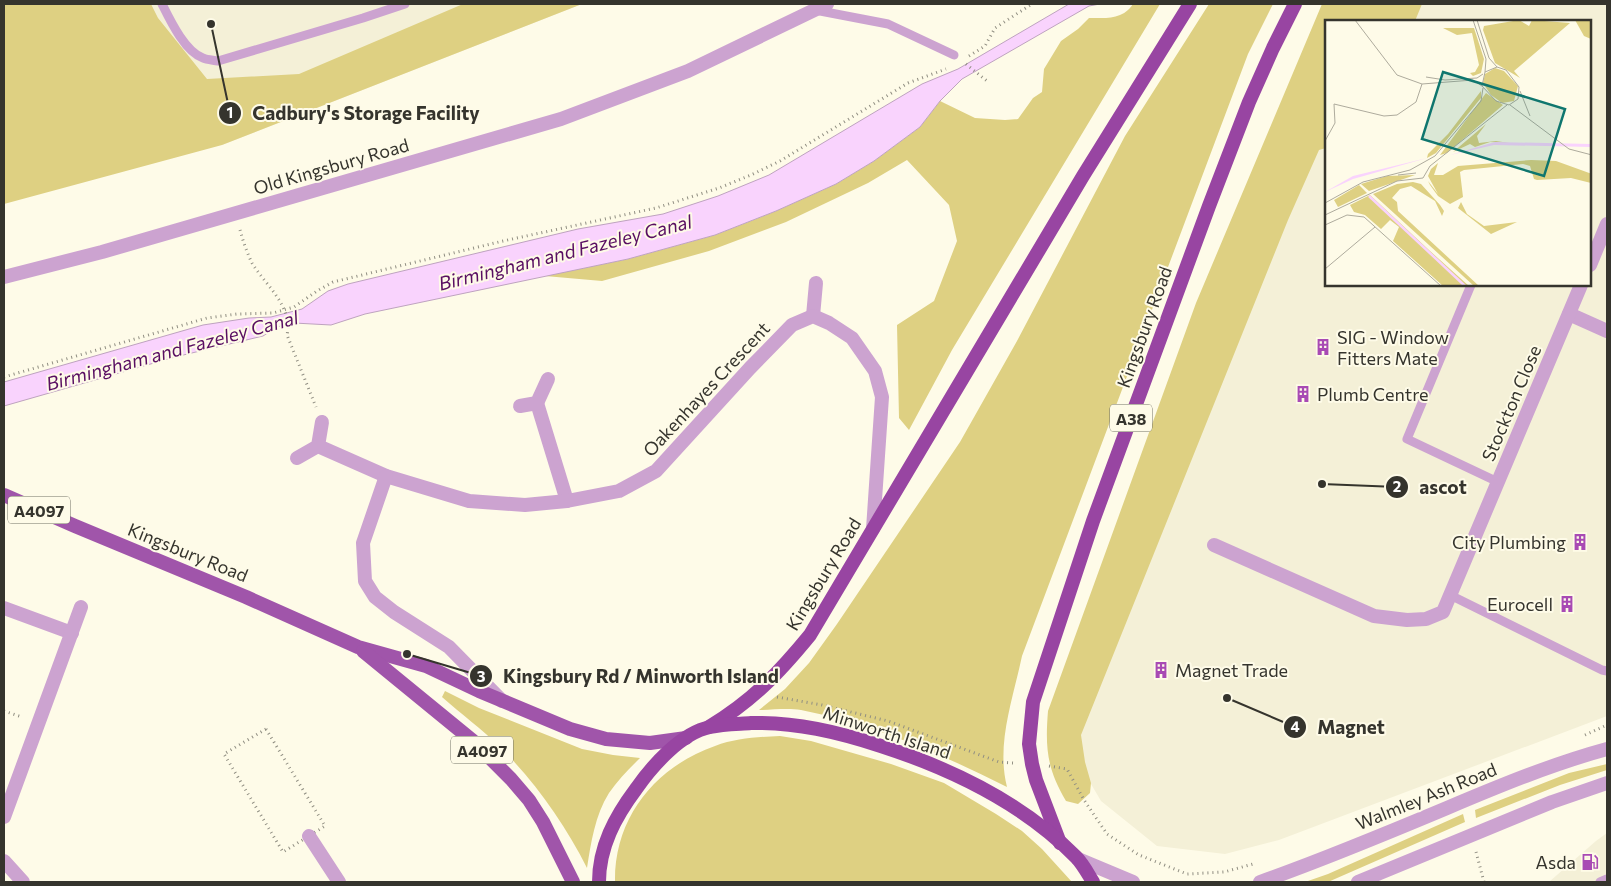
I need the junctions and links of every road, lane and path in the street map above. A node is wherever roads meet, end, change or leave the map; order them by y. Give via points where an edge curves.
1 (162, 4) edge
2 (405, 4) edge
3 (1032, 4) edge
4 (1190, 4) edge
5 (1295, 4) edge
6 (821, 7) edge
7 (954, 55) joint
8 (968, 57) dead end
9 (952, 67) dead end
10 (988, 81) dead end
11 (236, 213) junction
12 (1607, 224) edge
13 (1591, 263) edge
14 (4, 277) edge
15 (816, 283) dead end
16 (1471, 286) edge
17 (1581, 286) edge
18 (1569, 314) junction
19 (814, 316) junction
20 (1607, 331) edge
21 (4, 377) edge
22 (548, 379) dead end
23 (537, 403) junction
24 (520, 406) dead end
25 (322, 422) joint
26 (318, 446) junction
27 (297, 458) dead end
28 (386, 476) junction
29 (1498, 482) junction
30 (4, 495) edge
31 (567, 501) junction
32 (873, 529) junction
33 (1214, 545) dead end
34 (1450, 595) junction
35 (81, 607) dead end
36 (4, 608) edge
37 (72, 633) junction
38 (358, 647) junction
39 (1607, 671) edge
40 (757, 693) junction
41 (502, 700) junction
42 (708, 727) junction
43 (686, 738) junction
44 (1607, 749) edge
45 (1032, 764) junction
46 (1607, 783) edge
47 (4, 817) edge
48 (309, 836) junction
49 (1060, 842) junction
50 (1078, 859) junction
51 (4, 861) edge
52 (1257, 862) dead end
53 (1607, 879) edge
54 (23, 882) edge
55 (339, 882) edge
56 (573, 882) edge
57 (599, 882) edge
58 (1094, 882) edge
59 (1133, 882) edge
60 (1260, 882) edge
61 (1358, 882) edge
62 (1600, 882) edge

1 - 2 lane via 192,50 201,58 218,62
3 - 8 path via 995,28 985,46
4 - 32 highway, Kingsbury Road via 1083,176
5 - 45 highway, Kingsbury Road / A38 via 1246,111 1093,522 1033,702 1029,744
6 - 7 lane via 888,24
6 - 11 street, Old Kingsbury Road via 688,71 561,119
7 - 10 path
9 - 21 path via 908,83 780,161 719,188 656,208 333,282 294,307 274,313 207,318
11 - 14 street, Old Kingsbury Road
11 - 25 path via 252,263 282,303 287,336
12 - 13 street
15 - 19 street
16 - 29 lane via 1407,439
17 - 18 street, Stockton Close
18 - 20 street
18 - 29 street, Stockton Close
19 - 31 street, Oakenhayes Crescent via 792,325 656,471 619,491
19 - 32 street via 852,338 875,371 882,397
22 - 23 street
23 - 24 street
23 - 31 street
25 - 26 street
26 - 27 street
26 - 28 street, Oakenhayes Crescent
28 - 31 street, Oakenhayes Crescent via 469,501 525,505
28 - 41 street via 363,543 365,580 376,596 394,612 449,646
29 - 34 street, Stockton Close
30 - 38 main road, Kingsbury Road / A4097 via 246,596
32 - 40 highway, Kingsbury Road via 810,636
33 - 34 street, Stockton Close via 1374,616 1426,619 1443,612
34 - 39 lane
35 - 37 street
36 - 37 street
37 - 47 street
38 - 41 main road, Kingsbury Road / A4097 via 426,666
38 - 56 main road, Kingsbury Road / A4097 via 473,741 511,779 543,822
40 - 42 highway, Kingsbury Road
40 - 45 path via 888,721 999,762
41 - 43 main road, Kingsbury Road / A4097 via 570,729 606,739 650,743
42 - 43 highway, Minworth Island
42 - 49 highway, Minworth Island via 788,724 839,734 918,758 988,792 1036,822
43 - 57 highway, Minworth Island via 651,768 625,804 606,840
44 - 60 street, Walmley Ash Road via 1529,774
45 - 49 highway, Kingsbury Road / A38
45 - 52 path via 1067,769 1107,834 1139,855 1187,874 1224,872
46 - 61 street via 1552,802
48 - 48 path via 325,826 266,729 224,754 283,852
48 - 55 street
49 - 50 highway, Minworth Island
50 - 58 highway, Minworth Island
50 - 59 street
51 - 54 street
53 - 62 lane

